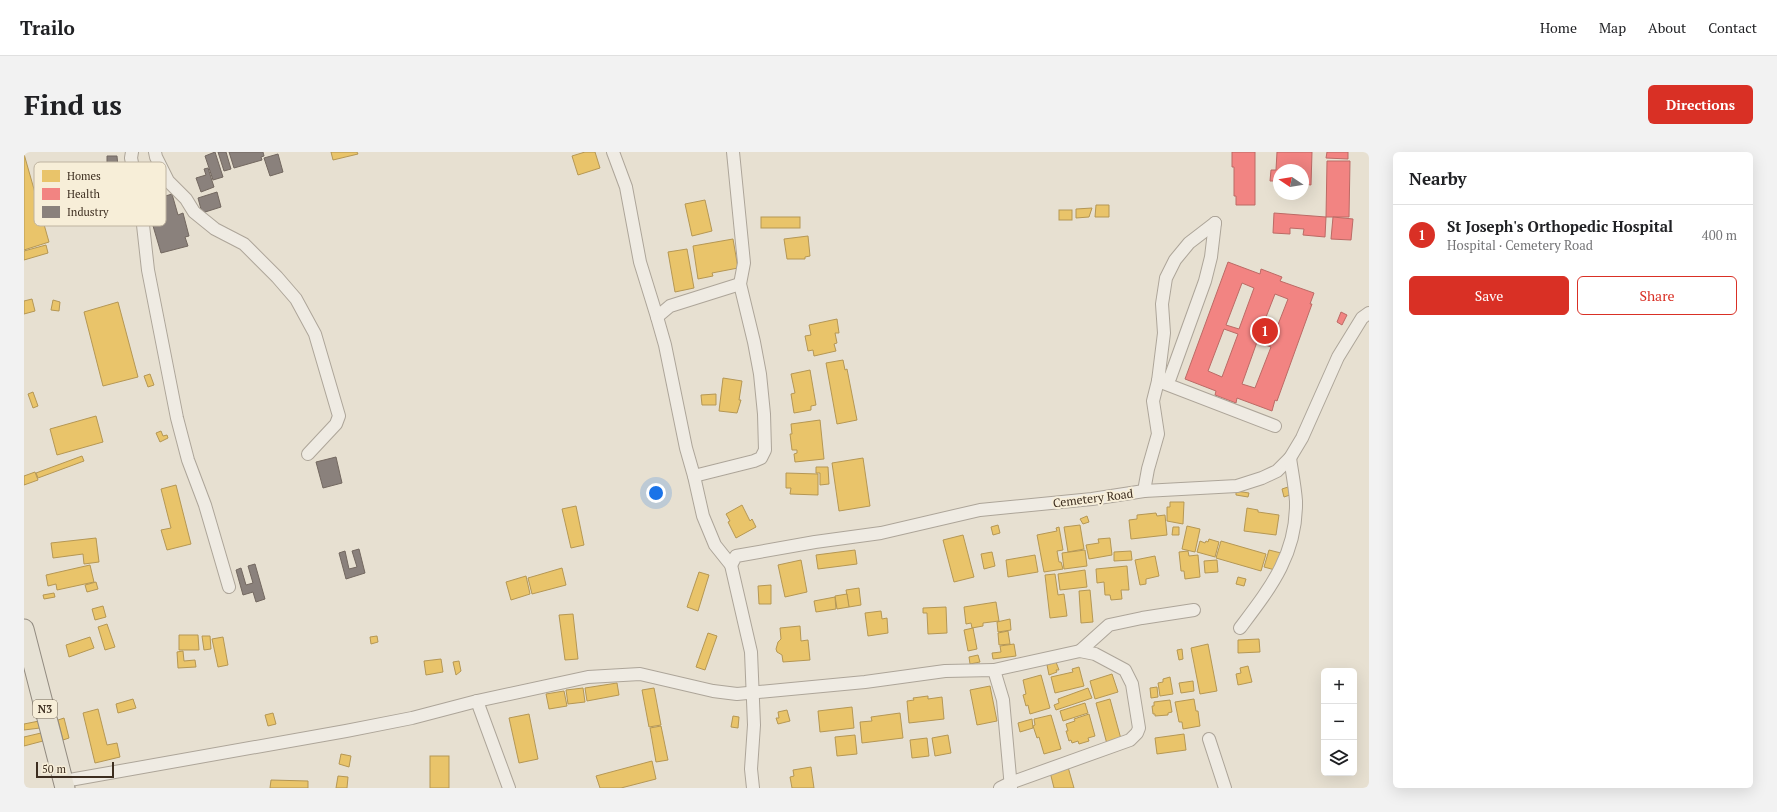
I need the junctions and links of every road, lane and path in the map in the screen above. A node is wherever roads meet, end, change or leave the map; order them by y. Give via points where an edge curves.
1 (132, 152) edge
2 (155, 152) edge
3 (613, 152) edge
4 (734, 152) edge
5 (132, 162) edge
6 (158, 162) edge
7 (166, 177) edge
8 (143, 226) edge
9 (740, 284) junction
10 (1369, 312) edge
11 (657, 317) junction
12 (1158, 381) junction
13 (1276, 426) dead end
14 (308, 454) dead end
15 (1290, 458) junction
16 (694, 476) junction
17 (1144, 492) junction
18 (732, 565) junction
19 (229, 586) dead end
20 (1194, 610) dead end
21 (1240, 628) dead end
22 (24, 630) edge
23 (1080, 651) junction
24 (994, 670) junction
25 (31, 679) edge
26 (752, 693) junction
27 (477, 701) junction
28 (1209, 739) dead end
29 (65, 785) edge
30 (1007, 786) edge
31 (509, 788) edge
32 (753, 788) edge
33 (1225, 788) edge

1 - 5 street
2 - 6 street
3 - 11 street via 626,187 640,262
4 - 9 street via 744,264
7 - 14 street via 194,212 215,229 244,244 277,277 296,299 315,334 339,416 336,424
8 - 19 street via 148,270 177,418
9 - 11 street via 670,306
9 - 16 street via 760,374 765,450 761,458 754,462
10 - 15 street, Cemetery Road via 1362,318 1338,357 1302,438
11 - 16 street
12 - 12 street via 1170,378 1205,281 1212,257 1215,223 1189,243 1175,260 1166,278 1162,304 1164,332
12 - 13 street
12 - 17 street via 1153,401 1158,434
15 - 17 street, Cemetery Road via 1278,471 1236,486
15 - 21 street via 1296,500 1294,530 1286,558 1268,592
16 - 18 street via 703,516 715,546
17 - 18 street, Cemetery Road via 980,510 881,533 736,556
18 - 26 street via 751,652
20 - 23 street via 1109,626
22 - 25 main road, N3
23 - 24 street
23 - 30 street via 1095,654 1125,670 1132,684 1138,733 1130,740
24 - 26 street via 945,671
24 - 30 street via 1003,700
25 - 29 main road, N3
26 - 27 street via 713,691 640,674 588,678
26 - 32 street
27 - 29 street via 346,732
27 - 31 street
28 - 33 street

